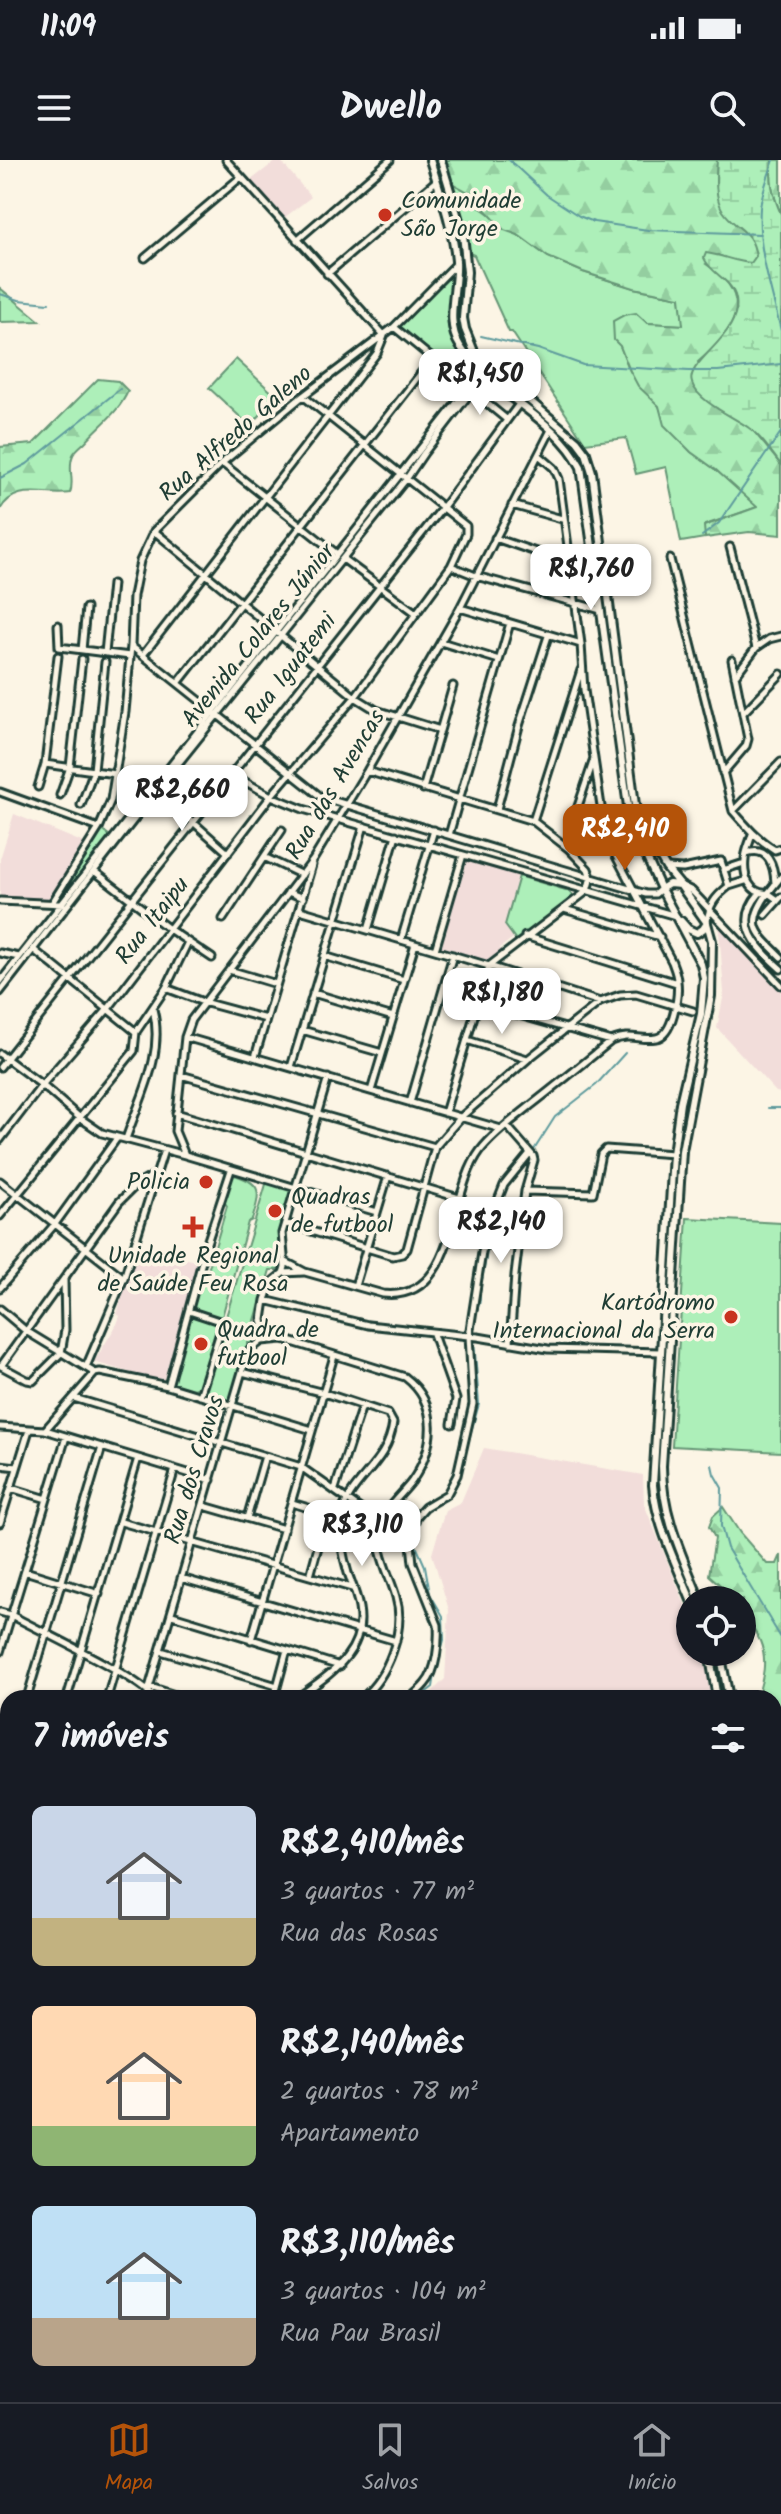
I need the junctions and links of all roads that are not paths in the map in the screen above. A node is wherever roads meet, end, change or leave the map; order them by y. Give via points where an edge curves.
1 (226, 160) edge
2 (390, 160) edge
3 (430, 160) edge
4 (441, 160) edge
5 (241, 177) junction
6 (436, 181) junction
7 (297, 240) junction
8 (145, 258) dead end
9 (456, 264) junction
10 (327, 274) junction
11 (394, 327) junction
12 (384, 335) junction
13 (469, 358) junction
14 (432, 359) junction
15 (482, 374) junction
16 (454, 376) junction
17 (471, 390) junction
18 (303, 396) junction
19 (519, 404) junction
20 (328, 417) junction
21 (506, 419) junction
22 (551, 430) junction
23 (364, 446) junction
24 (539, 455) junction
25 (222, 463) junction
26 (404, 476) junction
27 (265, 496) junction
28 (512, 505) junction
29 (443, 507) junction
30 (562, 519) junction
31 (300, 524) junction
32 (154, 531) junction
33 (495, 538) junction
34 (730, 547) dead end
35 (340, 556) junction
36 (670, 559) dead end
37 (568, 563) junction
38 (451, 566) junction
39 (206, 574) junction
40 (476, 576) junction
41 (112, 584) dead end
42 (379, 585) junction
43 (241, 603) junction
44 (575, 603) junction
45 (86, 608) dead end
46 (460, 608) junction
47 (601, 610) junction
48 (416, 613) junction
49 (510, 623) junction
50 (58, 625) dead end
51 (279, 633) junction
52 (548, 636) junction
53 (781, 636) edge
54 (441, 642) junction
55 (581, 644) junction
56 (131, 646) junction
57 (756, 648) junction
58 (82, 650) junction
59 (105, 653) junction
60 (143, 655) junction
61 (58, 656) dead end
62 (130, 656) junction
63 (82, 659) dead end
64 (499, 660) junction
65 (732, 660) dead end
66 (105, 662) dead end
67 (318, 665) junction
68 (582, 667) junction
69 (781, 674) edge
70 (735, 676) junction
71 (179, 682) junction
72 (453, 686) dead end
73 (355, 697) junction
74 (743, 713) junction
75 (216, 714) junction
76 (398, 719) junction
77 (440, 730) junction
78 (254, 745) junction
79 (594, 758) junction
80 (781, 762) edge
81 (45, 764) junction
82 (70, 767) junction
83 (94, 770) junction
84 (367, 771) junction
85 (290, 773) junction
86 (723, 773) junction
87 (116, 774) junction
88 (233, 775) junction
89 (38, 787) dead end
90 (155, 788) junction
91 (423, 789) junction
92 (0, 792) edge
93 (60, 795) dead end
94 (271, 796) junction
95 (458, 798) junction
96 (347, 804) junction
97 (81, 805) dead end
98 (497, 809) junction
99 (733, 811) junction
100 (337, 819) junction
101 (533, 821) junction
102 (193, 824) junction
103 (364, 826) junction
104 (99, 828) junction
105 (282, 830) dead end
106 (434, 830) junction
107 (752, 833) junction
108 (396, 835) junction
109 (449, 835) junction
110 (750, 844) junction
111 (429, 845) junction
112 (569, 849) junction
113 (779, 849) edge
114 (757, 850) junction
115 (228, 853) junction
116 (746, 853) junction
117 (463, 855) junction
118 (264, 857) junction
119 (313, 860) junction
120 (781, 861) edge
121 (744, 863) junction
122 (772, 864) junction
123 (666, 868) junction
124 (93, 870) junction
125 (723, 870) junction
126 (302, 875) junction
127 (591, 877) junction
128 (781, 877) edge
129 (748, 880) junction
130 (775, 883) junction
131 (680, 885) junction
132 (729, 886) junction
133 (661, 889) junction
134 (587, 891) junction
135 (635, 891) junction
136 (288, 892) junction
137 (768, 893) junction
138 (759, 894) junction
139 (303, 898) junction
140 (780, 898) edge
141 (132, 900) junction
142 (0, 901) edge
143 (52, 903) junction
144 (65, 905) junction
145 (563, 908) junction
146 (645, 908) junction
147 (300, 910) junction
148 (709, 910) junction
149 (765, 915) dead end
150 (676, 916) junction
151 (223, 919) dead end
152 (334, 921) junction
153 (707, 923) junction
154 (169, 929) junction
155 (368, 930) junction
156 (525, 936) junction
157 (660, 937) junction
158 (401, 940) junction
159 (188, 942) junction
160 (415, 944) junction
161 (32, 947) junction
162 (435, 950) junction
163 (0, 953) edge
164 (453, 955) junction
165 (324, 956) junction
166 (781, 957) edge
167 (212, 958) dead end
168 (22, 959) junction
169 (489, 966) junction
170 (781, 969) edge
171 (229, 970) junction
172 (70, 980) junction
173 (404, 980) junction
174 (0, 982) edge
175 (677, 983) junction
176 (276, 984) junction
177 (781, 985) edge
178 (166, 988) junction
179 (0, 992) edge
180 (313, 993) junction
181 (203, 1002) junction
182 (600, 1002) junction
183 (477, 1003) junction
184 (676, 1005) junction
185 (108, 1009) junction
186 (153, 1009) junction
187 (693, 1011) dead end
188 (393, 1017) junction
189 (266, 1019) junction
190 (566, 1029) junction
191 (302, 1030) junction
192 (136, 1032) junction
193 (185, 1037) junction
194 (467, 1040) junction
195 (611, 1041) junction
196 (382, 1053) junction
197 (0, 1054) edge
198 (255, 1057) junction
199 (7, 1059) junction
200 (528, 1059) junction
201 (0, 1067) edge
202 (291, 1067) junction
203 (181, 1075) junction
204 (328, 1078) junction
205 (42, 1085) junction
206 (371, 1091) junction
207 (410, 1103) junction
208 (176, 1113) junction
209 (318, 1113) junction
210 (445, 1113) junction
211 (461, 1117) junction
212 (80, 1118) junction
213 (504, 1127) junction
214 (117, 1138) junction
215 (126, 1139) junction
216 (0, 1140) edge
217 (435, 1147) junction
218 (164, 1150) junction
219 (307, 1150) junction
220 (531, 1154) junction
221 (673, 1154) junction
222 (185, 1155) junction
223 (231, 1170) junction
224 (156, 1174) junction
225 (388, 1176) junction
226 (0, 1181) edge
227 (296, 1187) junction
228 (423, 1187) junction
229 (525, 1191) junction
230 (18, 1194) junction
231 (459, 1198) junction
232 (377, 1212) junction
233 (0, 1216) edge
234 (285, 1223) junction
235 (55, 1224) junction
236 (367, 1247) junction
237 (86, 1248) junction
238 (286, 1262) junction
239 (305, 1272) junction
240 (283, 1273) junction
241 (64, 1278) junction
242 (124, 1278) junction
243 (355, 1286) junction
244 (0, 1288) edge
245 (265, 1300) junction
246 (0, 1309) edge
247 (189, 1311) junction
248 (264, 1329) junction
249 (26, 1331) junction
250 (433, 1334) junction
251 (473, 1337) junction
252 (283, 1339) junction
253 (262, 1341) junction
254 (510, 1343) junction
255 (660, 1352) junction
256 (61, 1353) junction
257 (334, 1356) junction
258 (0, 1365) edge
259 (86, 1367) junction
260 (242, 1372) junction
261 (95, 1373) junction
262 (168, 1386) junction
263 (324, 1393) junction
264 (200, 1396) junction
265 (74, 1398) junction
266 (233, 1406) junction
267 (362, 1406) junction
268 (452, 1424) dead end
269 (0, 1427) edge
270 (29, 1430) junction
271 (45, 1430) junction
272 (312, 1430) junction
273 (66, 1437) junction
274 (222, 1444) junction
275 (102, 1447) junction
276 (265, 1456) junction
277 (138, 1458) junction
278 (0, 1465) edge
279 (17, 1467) junction
280 (301, 1467) junction
281 (175, 1469) junction
282 (211, 1480) junction
283 (11, 1488) junction
284 (335, 1489) junction
285 (47, 1499) junction
286 (347, 1501) junction
287 (292, 1503) junction
288 (203, 1506) junction
289 (327, 1514) junction
290 (247, 1518) junction
291 (341, 1518) junction
292 (121, 1522) junction
293 (0, 1523) edge
294 (380, 1523) junction
295 (284, 1529) junction
296 (157, 1531) junction
297 (192, 1542) junction
298 (273, 1567) junction
299 (25, 1571) junction
300 (310, 1576) junction
301 (181, 1578) junction
302 (61, 1581) junction
303 (685, 1586) edge
304 (694, 1586) edge
305 (353, 1588) junction
306 (99, 1594) junction
307 (262, 1601) junction
308 (0, 1612) edge
309 (11, 1615) junction
310 (172, 1615) junction
311 (359, 1629) junction
312 (45, 1634) junction
313 (251, 1640) junction
314 (396, 1641) junction
315 (287, 1650) junction
316 (161, 1651) junction
317 (0, 1652) edge
318 (81, 1652) junction
319 (341, 1666) junction
320 (711, 1666) edge
321 (723, 1666) edge
322 (115, 1670) junction
323 (277, 1686) junction
324 (149, 1688) junction
325 (29, 1690) edge
326 (69, 1690) edge
327 (109, 1690) edge
328 (156, 1690) edge
329 (276, 1690) edge
330 (308, 1690) edge
331 (372, 1690) edge
332 (419, 1690) edge
333 (716, 1690) edge
334 (727, 1690) edge

1 - 5 street
2 - 7 street
3 - 6 main road
4 - 123 main road via 463,234 463,318 475,354 586,453 635,805
5 - 7 street
5 - 8 street
6 - 9 main road
6 - 10 street
7 - 10 street
9 - 11 street, Rua Alfredo Galeno
9 - 13 main road via 454,333
10 - 12 street
11 - 12 street, Rua Alfredo Galeno
11 - 14 street
12 - 18 street, Rua Alfredo Galeno
12 - 20 street via 377,353
13 - 15 main road
13 - 16 street
14 - 16 street
14 - 23 street
15 - 17 street, Avenida Colares Júnior
15 - 19 main road
16 - 17 street
17 - 21 street
17 - 26 street, Avenida Colares Júnior
18 - 20 street
18 - 25 street, Rua Alfredo Galeno
19 - 21 street, Rua Iguatemi
19 - 22 main road
20 - 23 street
20 - 27 street
21 - 29 street, Rua Iguatemi
22 - 24 street, Rua das Avencas
22 - 47 main road via 581,467
23 - 26 street
23 - 31 street
24 - 28 street, Rua das Avencas
24 - 30 street via 559,479
25 - 27 street
25 - 32 street, Rua Alfredo Galeno
26 - 29 street
26 - 35 street, Avenida Colares Júnior
27 - 31 street
27 - 39 street
28 - 30 street
28 - 33 street, Rua das Avencas
29 - 38 street, Rua Itaipu via 466,526
29 - 42 street, Rua Iguatemi
30 - 37 street
31 - 35 street
31 - 43 street
32 - 39 street
32 - 56 street, Rua Alfredo Galeno via 140,561 133,596
33 - 37 street
33 - 40 street, Rua das Avencas
34 - 57 street
35 - 42 street
35 - 51 street, Avenida Colares Júnior
36 - 86 street
37 - 44 street
38 - 40 street
38 - 48 street, Rua Itaipu
39 - 43 street
39 - 60 street
40 - 44 street
40 - 46 street, Rua das Avencas
41 - 59 street
42 - 48 street
42 - 67 street, Rua Iguatemi
43 - 51 street
43 - 71 street
44 - 47 street
44 - 55 street
45 - 58 street
46 - 49 street
46 - 54 street, Rua das Avencas
47 - 133 main road via 627,808
48 - 73 street, Rua Itaipu
49 - 52 street
49 - 64 street
50 - 58 street via 57,646
51 - 67 street
51 - 75 street, Avenida Colares Júnior
52 - 55 street
52 - 98 street
53 - 57 street
54 - 64 street
54 - 76 street, Rua das Avencas
55 - 68 street
56 - 60 street
56 - 62 street, Rua Alfredo Galeno
57 - 70 street
58 - 59 street
59 - 62 street
60 - 71 street
61 - 81 street
62 - 87 street, Rua Alfredo Galeno
63 - 82 street
64 - 95 street
65 - 70 street
66 - 83 street
67 - 73 street
67 - 78 street, Rua Iguatemi
68 - 79 street
68 - 101 street
69 - 74 street
70 - 74 street
71 - 75 street
72 - 77 street
73 - 76 street
73 - 85 street, Rua Itaipu
74 - 86 street via 746,746
75 - 78 street
75 - 90 street, Avenida Colares Júnior
76 - 77 street
76 - 84 street, Rua das Avencas
77 - 91 street
78 - 85 street
78 - 88 street, Rua Iguatemi
79 - 112 street
79 - 135 street via 604,827
80 - 99 street
81 - 82 street
81 - 89 street
82 - 83 street
82 - 93 street
83 - 87 street
83 - 97 street
84 - 91 street
84 - 96 street, Rua das Avencas
85 - 94 street, Rua Itaipu
85 - 96 street via 321,797
86 - 99 street
87 - 104 street, Rua Alfredo Galeno
88 - 94 street
88 - 102 street, Rua Iguatemi
90 - 102 street
90 - 124 street, Avenida Colares Júnior
91 - 95 street
92 - 104 street
94 - 100 street
94 - 115 street, Rua Itaipu
95 - 98 street
95 - 109 street
96 - 100 street, Rua das Avencas
96 - 106 street
98 - 101 street
99 - 107 street
100 - 103 street
100 - 119 street, Rua das Avencas
101 - 112 street
102 - 115 street
102 - 141 street, Rua Iguatemi
103 - 108 street
103 - 152 street
104 - 143 street, Rua Alfredo Galeno
105 - 118 street
106 - 109 street
106 - 111 street
107 - 110 street
107 - 113 street
108 - 111 street
108 - 155 street
109 - 127 street
110 - 114 street
110 - 116 street
111 - 117 street
111 - 158 street
112 - 127 street
114 - 116 street
114 - 122 street
115 - 154 street, Rua Itaipu
116 - 121 street
117 - 134 street
117 - 162 street
118 - 126 street
118 - 151 street
119 - 126 street, Rua das Avencas
119 - 139 street
120 - 122 street
121 - 125 street
121 - 129 street
122 - 130 street
123 - 125 street via 721,861
123 - 131 main road
124 - 141 street
124 - 144 street, Avenida Colares Júnior
125 - 132 street
126 - 136 street, Rua das Avencas
127 - 134 street
127 - 135 street
128 - 130 street
129 - 132 street
129 - 138 street
130 - 137 street
131 - 133 main road
131 - 148 street
131 - 153 main road
132 - 148 street
133 - 135 street via 651,895
133 - 150 main road
134 - 145 street
134 - 146 street
135 - 146 street
136 - 139 street
136 - 171 street, Rua das Avencas
137 - 138 street
137 - 140 street
137 - 166 street via 755,920 763,939
138 - 170 street via 748,908 749,933
139 - 147 street
140 - 149 street
141 - 154 street
141 - 172 street, Rua Iguatemi
142 - 143 street
143 - 144 street
144 - 161 street, Avenida Colares Júnior
145 - 156 street
145 - 157 street
146 - 150 street
146 - 157 street
147 - 152 street
147 - 176 street
148 - 153 street
148 - 177 street
150 - 153 main road via 697,933
150 - 221 main road via 701,964 704,993
152 - 155 street
152 - 165 street
153 - 304 main road via 712,987 682,1151 662,1484 669,1522
154 - 159 street
154 - 185 street, Rua Itaipu
155 - 158 street
156 - 169 street
156 - 175 street
157 - 175 street
158 - 160 street
159 - 167 street
159 - 178 street
160 - 162 street
160 - 173 street
161 - 168 street, Avenida Colares Júnior
161 - 172 street
162 - 164 street
163 - 168 street
164 - 169 street
164 - 207 street
165 - 173 street
165 - 180 street
168 - 174 street, Avenida Colares Júnior
168 - 179 street, Avenida Colares Júnior
169 - 182 street
169 - 183 street
171 - 176 street
171 - 181 street, Rua das Avencas
172 - 185 street
172 - 199 street, Rua Iguatemi
173 - 188 street
175 - 184 street
176 - 189 street
178 - 181 street
178 - 186 street
180 - 188 street
180 - 191 street
181 - 189 street
181 - 193 street, Rua das Avencas
182 - 184 street via 636,994
182 - 190 street
183 - 190 street
183 - 194 street
184 - 187 street
184 - 195 street via 663,1035
185 - 192 street
185 - 205 street, Rua Itaipu
186 - 192 street
186 - 215 street via 154,1060
188 - 196 street
189 - 198 street
190 - 195 street
190 - 200 street
191 - 196 street
191 - 202 street
192 - 212 street via 134,1051
193 - 198 street
193 - 203 street, Rua das Avencas
194 - 200 street
194 - 210 street
195 - 213 street
196 - 206 street
197 - 199 street
198 - 202 street
199 - 201 street, Rua Iguatemi
199 - 205 street
200 - 211 street
202 - 204 street
203 - 208 street, Rua das Avencas
203 - 209 street
204 - 206 street
204 - 209 street
205 - 212 street
205 - 216 street, Rua Itaipu
206 - 207 street
207 - 210 street
208 - 219 street
208 - 222 street, Rua das Avencas via 175,1131
209 - 217 street
209 - 219 street
210 - 211 street
211 - 213 street
211 - 217 street
212 - 214 street
212 - 230 street
213 - 220 street
213 - 231 street via 474,1160
214 - 215 street
214 - 235 street
215 - 218 street
217 - 228 street
218 - 222 street
218 - 224 street
219 - 225 street
219 - 227 street
220 - 229 street
220 - 251 street via 504,1185 485,1233
221 - 229 street via 606,1149 593,1193
221 - 255 main road
222 - 223 street
223 - 227 street
223 - 247 street
224 - 237 street via 119,1202
224 - 242 street
225 - 228 street
225 - 232 street
226 - 230 street
227 - 232 street
227 - 234 street
228 - 231 street
228 - 236 street via 407,1249 393,1256
229 - 254 street
230 - 233 street
230 - 235 street
231 - 243 street via 440,1263 426,1283 393,1295
232 - 236 street
234 - 236 street
234 - 238 street
235 - 237 street
235 - 244 street
236 - 243 street
237 - 241 street
237 - 242 street
238 - 239 street
238 - 240 street
239 - 240 street
239 - 243 street
240 - 245 street via 271,1283
241 - 249 street
241 - 256 street
242 - 259 street
245 - 248 street, Rua dos Cravos
245 - 250 street via 368,1325
246 - 249 street
247 - 262 street
247 - 264 street via 222,1322
248 - 252 street
248 - 253 street, Rua dos Cravos
249 - 256 street
249 - 258 street
250 - 251 street
250 - 268 street via 456,1399
251 - 254 street
251 - 332 street via 473,1404 457,1475 447,1494 417,1516 410,1534 413,1563 439,1635 430,1676
252 - 253 street
252 - 257 street
253 - 260 street, Rua dos Cravos via 250,1350
254 - 255 street
255 - 303 main road via 654,1498
256 - 258 street via 33,1381
256 - 259 street
257 - 263 street
257 - 294 street via 405,1377 417,1386 430,1413 422,1463
259 - 261 street
260 - 263 street
260 - 266 street, Rua dos Cravos
261 - 262 street
261 - 265 street
262 - 264 street
263 - 267 street
263 - 272 street
264 - 266 street
265 - 271 street
265 - 274 street
266 - 272 street
266 - 274 street, Rua dos Cravos
267 - 284 street
267 - 286 street via 391,1417 392,1432 378,1462
269 - 270 street
270 - 271 street
270 - 279 street
271 - 273 street
272 - 280 street
273 - 275 street
273 - 285 street
274 - 276 street
274 - 282 street, Rua dos Cravos
275 - 277 street
275 - 302 street
276 - 280 street
276 - 290 street
277 - 281 street
277 - 292 street
278 - 279 street
279 - 283 street
280 - 284 street
280 - 287 street
281 - 282 street
281 - 296 street
282 - 288 street, Rua dos Cravos
283 - 285 street
283 - 293 street
284 - 286 street
285 - 299 street
286 - 291 street
286 - 294 street
287 - 289 street
287 - 295 street
288 - 290 street
288 - 297 street, Rua dos Cravos
289 - 291 street
289 - 300 street
290 - 295 street
291 - 305 street via 341,1543
292 - 296 street
292 - 306 street
294 - 314 street via 381,1552 397,1601
295 - 298 street
296 - 297 street
296 - 322 street
297 - 298 street
297 - 301 street, Rua dos Cravos
298 - 300 street
298 - 307 street
299 - 302 street
299 - 309 street
300 - 305 street
301 - 307 street
301 - 310 street, Rua dos Cravos
302 - 306 street
302 - 312 street
305 - 311 street
306 - 318 street
307 - 311 street
307 - 313 street
308 - 309 street
309 - 312 street
309 - 317 street
310 - 313 street
310 - 316 street, Rua dos Cravos
311 - 314 street
311 - 319 street
312 - 318 street
312 - 325 street
313 - 315 street
314 - 331 street
315 - 319 street
315 - 323 street
316 - 323 street
316 - 324 street, Rua dos Cravos
318 - 322 street
318 - 326 street
319 - 330 street
320 - 333 main road
321 - 334 main road
322 - 324 street
322 - 327 street
323 - 329 street
324 - 328 street

